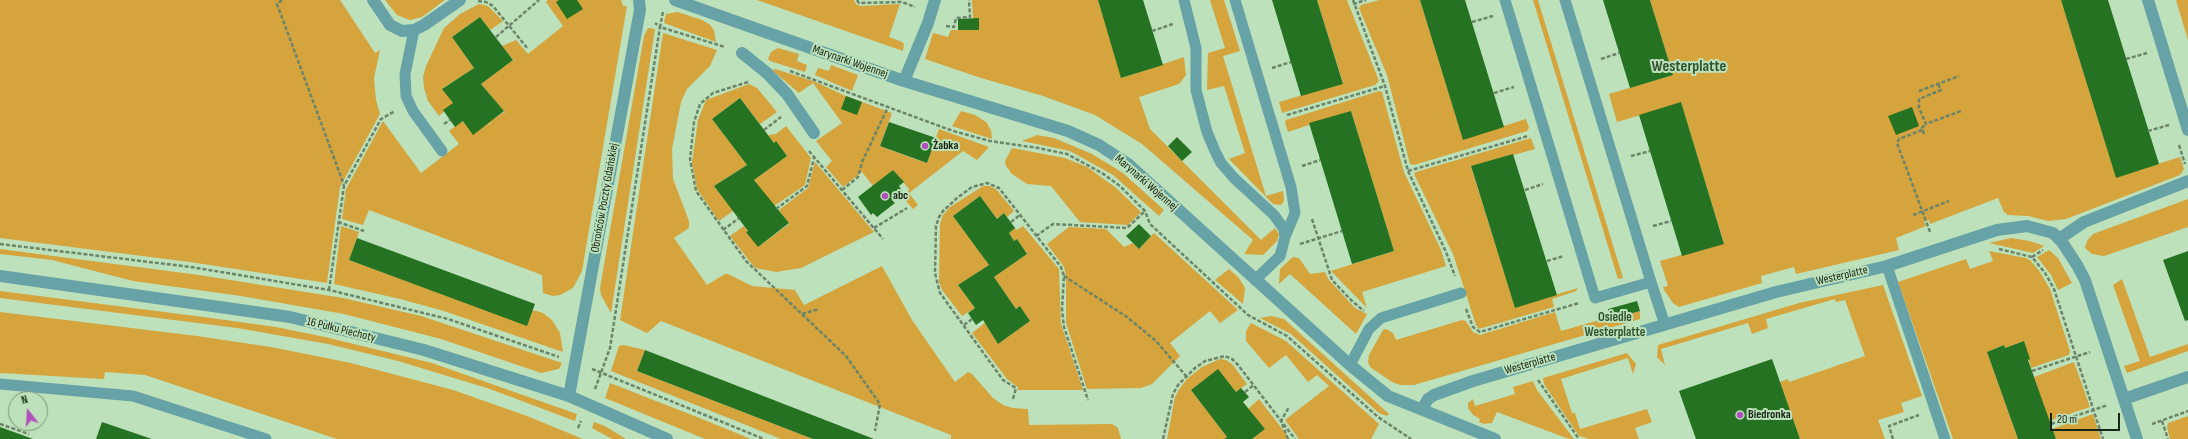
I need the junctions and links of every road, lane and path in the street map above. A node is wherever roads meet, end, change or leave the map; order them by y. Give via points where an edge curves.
1 (282, 0) edge
2 (373, 0) edge
3 (460, 0) edge
4 (539, 0) edge
5 (675, 0) edge
6 (857, 0) edge
7 (935, 0) edge
8 (969, 0) edge
9 (1184, 0) edge
10 (1235, 0) edge
11 (1352, 0) edge
12 (1366, 0) edge
13 (1505, 0) edge
14 (1565, 0) edge
15 (2148, 0) edge
16 (473, 2) dead end
17 (1353, 4) junction
18 (639, 5) edge
19 (664, 7) dead end
20 (930, 18) junction
21 (510, 25) junction
22 (660, 27) junction
23 (414, 30) junction
24 (496, 37) dead end
25 (528, 49) dead end
26 (742, 53) joint
27 (784, 69) dead end
28 (1959, 76) dead end
29 (904, 81) junction
30 (755, 83) dead end
31 (1938, 84) junction
32 (1384, 86) junction
33 (1919, 91) dead end
34 (409, 103) junction
35 (888, 107) junction
36 (779, 110) dead end
37 (1961, 111) dead end
38 (783, 116) junction
39 (450, 120) dead end
40 (1271, 120) junction
41 (438, 121) dead end
42 (787, 121) dead end
43 (1926, 124) junction
44 (764, 130) dead end
45 (1922, 130) junction
46 (2188, 130) edge
47 (1544, 131) junction
48 (814, 133) joint
49 (1924, 134) dead end
50 (442, 151) dead end
51 (814, 158) junction
52 (1408, 171) junction
53 (2188, 181) edge
54 (344, 186) junction
55 (842, 190) junction
56 (1949, 201) dead end
57 (907, 208) dead end
58 (776, 209) dead end
59 (1145, 211) junction
60 (1923, 211) junction
61 (1020, 215) junction
62 (1913, 215) dead end
63 (738, 218) dead end
64 (338, 222) junction
65 (1011, 222) dead end
66 (874, 228) junction
67 (723, 230) junction
68 (364, 231) dead end
69 (1342, 231) dead end
70 (1036, 236) junction
71 (1285, 237) junction
72 (883, 239) dead end
73 (2059, 239) junction
74 (0, 244) edge
75 (1995, 248) dead end
76 (1937, 250) junction
77 (1280, 256) junction
78 (1887, 266) junction
79 (0, 276) edge
80 (1064, 276) junction
81 (1255, 280) junction
82 (1651, 282) junction
83 (329, 290) junction
84 (1460, 293) junction
85 (1595, 298) junction
86 (819, 309) dead end
87 (802, 314) junction
88 (972, 319) dead end
89 (964, 325) junction
90 (1665, 325) junction
91 (2107, 347) junction
92 (2076, 357) junction
93 (576, 362) junction
94 (1350, 365) junction
95 (2032, 372) dead end
96 (602, 373) junction
97 (1537, 375) dead end
98 (1186, 376) junction
99 (2188, 378) edge
100 (0, 384) edge
101 (1254, 385) junction
102 (1245, 392) dead end
103 (593, 394) dead end
104 (569, 396) junction
105 (1013, 399) dead end
106 (2124, 399) junction
107 (1088, 400) dead end
108 (1289, 407) dead end
109 (1422, 409) junction
110 (1934, 409) junction
111 (2094, 410) junction
112 (2188, 411) edge
113 (1281, 421) junction
114 (2162, 421) junction
115 (0, 424) edge
116 (2051, 424) dead end
117 (875, 430) dead end
118 (29, 434) dead end
119 (2136, 435) edge
120 (266, 439) edge
121 (667, 439) edge
122 (764, 439) edge
123 (1163, 439) edge
124 (1288, 439) edge
125 (1295, 439) edge
126 (1411, 439) edge
127 (1495, 439) edge
128 (1579, 439) edge
129 (1893, 439) edge
130 (1945, 439) edge
131 (2103, 439) edge
132 (2168, 439) edge

1 - 54 path via 277,4
2 - 23 street via 390,25 402,31
3 - 23 street
4 - 21 path
5 - 29 street, Marynarki Wojennej
6 - 20 path via 859,3 902,2
7 - 20 street
8 - 20 path via 970,17 956,18 954,28
9 - 71 lane via 1196,48 1196,90 1209,138 1221,163 1274,215 1281,224
10 - 40 lane
11 - 17 path
12 - 17 path
13 - 47 lane
14 - 82 lane
15 - 46 street
16 - 21 path via 480,1 493,6
17 - 32 path
18 - 22 path
18 - 93 street, Obrońców Poczty Gdańskiej
19 - 22 path
20 - 29 street
21 - 24 path
21 - 25 path
22 - 26 path
22 - 96 path via 610,348
23 - 34 lane via 405,74
26 - 48 street via 767,73 786,94
27 - 35 path
28 - 31 path
29 - 81 street, Marynarki Wojennej via 1068,131 1099,145 1128,164
30 - 67 path via 742,83 705,98 700,104 694,122 690,159 693,181 702,200
31 - 33 path
31 - 43 path via 1940,90 1919,99
32 - 40 path
32 - 52 path
34 - 50 lane
34 - 54 path via 381,119
35 - 55 path via 862,162 858,177
35 - 59 path via 953,131 990,141 1067,154 1102,172
36 - 38 path
37 - 43 path
38 - 42 path
38 - 44 path
39 - 41 path via 442,126
40 - 71 lane via 1294,201 1295,213
43 - 45 path via 1922,126
45 - 49 path
45 - 60 path via 1899,139 1897,143
47 - 52 path
47 - 85 lane
48 - 51 path via 803,142
51 - 55 path
51 - 58 path via 807,186
52 - 84 path via 1446,252
53 - 73 street via 2084,222
54 - 64 path
55 - 66 path
56 - 60 path
57 - 66 path
59 - 70 path via 1127,228 1052,224
59 - 126 path via 1150,224 1248,315 1287,336 1378,417
60 - 62 path
60 - 76 path
61 - 65 path
61 - 70 path
61 - 89 path via 999,188 987,183 972,187 956,198 939,217 936,226 936,282 940,293
63 - 67 path
64 - 68 path
64 - 83 path
66 - 72 path
67 - 87 path via 746,261
69 - 77 path via 1296,246
70 - 80 path via 1061,267
71 - 77 lane
73 - 76 street, Westerplatte via 2044,229 2014,226
73 - 91 street, Westerplatte via 2071,254 2085,280
74 - 83 path via 191,268
75 - 92 path via 2032,257 2045,273 2054,289
76 - 78 street, Westerplatte
77 - 81 lane
78 - 90 street, Westerplatte via 1776,292
78 - 110 lane
79 - 104 street, 16 Pułku Piechoty via 290,318 424,350
80 - 98 path via 1127,317 1156,341
80 - 107 path via 1064,327
81 - 94 street, Marynarki Wojennej
82 - 85 lane
82 - 90 lane
83 - 93 path via 448,319
84 - 85 path via 1473,327 1480,332
84 - 94 lane via 1381,318 1369,329
86 - 87 path
87 - 117 path via 846,356 880,404
88 - 89 path
89 - 105 path via 1003,380 1016,388
90 - 109 street, Westerplatte via 1446,389 1428,399
91 - 92 path
91 - 106 street, Westerplatte
92 - 95 path
92 - 111 path
93 - 96 path
93 - 104 street, Obrońców Poczty Gdańskiej
94 - 109 street, Marynarki Wojennej via 1388,396 1402,404
96 - 103 path
96 - 122 path
97 - 128 path via 1541,386
98 - 101 path via 1205,361 1225,356 1232,359
98 - 123 path via 1173,394
99 - 106 street
100 - 120 lane via 133,396
101 - 102 path
101 - 113 path
104 - 121 street, 16 Pułku Piechoty
106 - 111 path
106 - 119 street, Westerplatte
108 - 113 path
109 - 127 street, Marynarki Wojennej
110 - 129 path via 1889,426
110 - 130 lane
111 - 116 path
111 - 131 path
112 - 114 path
113 - 124 path
113 - 125 path
114 - 119 path
114 - 132 path
115 - 118 path

